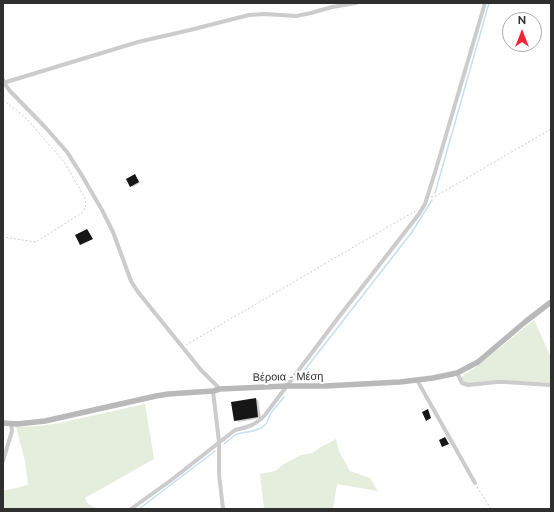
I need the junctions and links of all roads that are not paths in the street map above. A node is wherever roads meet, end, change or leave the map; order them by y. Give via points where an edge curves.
1 (356, 3) edge
2 (485, 3) edge
3 (3, 82) edge
4 (551, 302) edge
5 (457, 373) junction
6 (417, 380) junction
7 (551, 385) edge
8 (287, 386) junction
9 (220, 389) junction
10 (213, 391) junction
11 (3, 423) edge
12 (11, 423) junction
13 (219, 442) junction
14 (3, 461) edge
15 (475, 483) road end
16 (132, 509) edge
17 (223, 509) edge

1 - 3 street via 296,16 249,15 138,42
2 - 8 street via 422,209
3 - 9 street via 67,152 113,232 131,281 182,347
4 - 5 street, Βέροια - Μέση via 478,362
5 - 6 street, Βέροια - Μέση
5 - 7 street via 462,383 468,385 497,382
6 - 8 street, Βέροια - Μέση
6 - 15 street
8 - 9 street, Βέροια - Μέση
8 - 13 street via 258,422 235,430
9 - 10 street, Βέροια - Μέση
10 - 12 street, Βέροια - Μέση via 168,394 45,421
10 - 13 street
11 - 12 street, Βέροια - Μέση
12 - 14 street via 12,431
13 - 16 street
13 - 17 street

